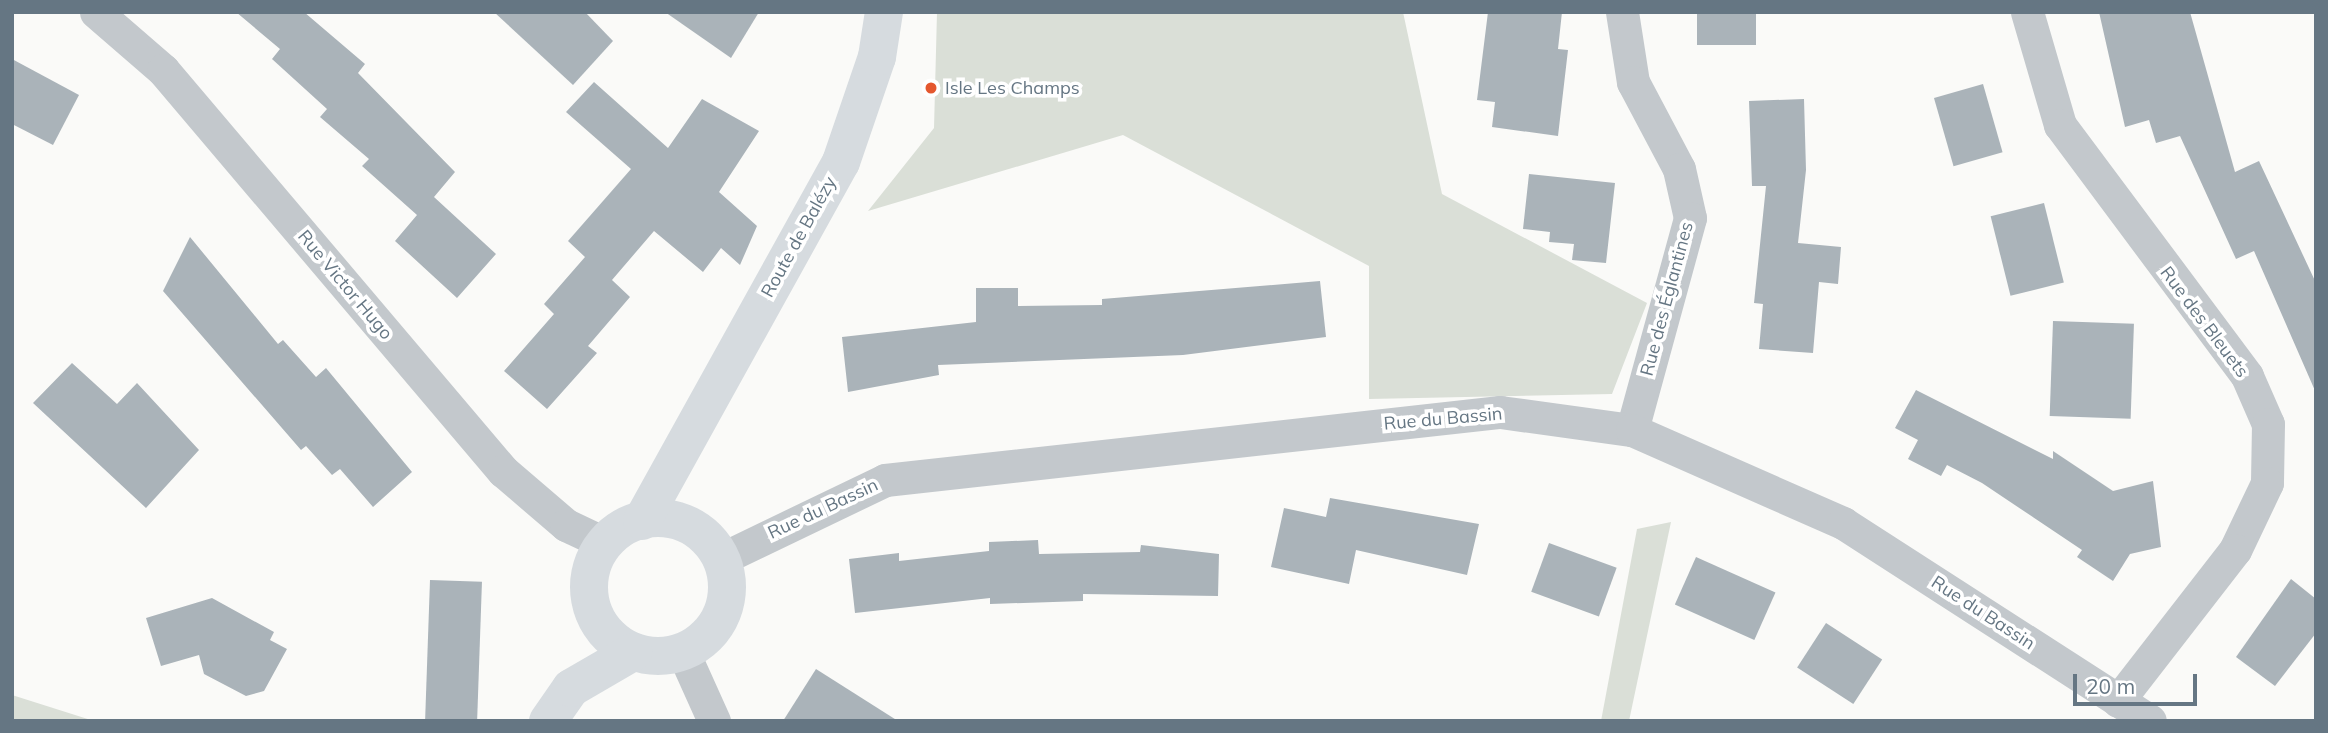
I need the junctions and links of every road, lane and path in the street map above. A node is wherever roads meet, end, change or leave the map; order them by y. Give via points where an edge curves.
1 (96, 12) edge
2 (884, 12) edge
3 (1622, 12) edge
4 (2028, 12) edge
5 (1632, 430) junction
6 (686, 451) junction
7 (642, 521) junction
8 (690, 525) junction
9 (604, 543) junction
10 (721, 559) junction
11 (591, 605) junction
12 (633, 652) junction
13 (683, 652) junction
14 (571, 688) junction
15 (2118, 701) junction
16 (548, 721) edge
17 (714, 721) edge
18 (2150, 721) edge

1 - 9 street, Rue Victor Hugo via 163,70 503,471 566,526
2 - 6 main road, Route de Balézy via 877,57 841,162 701,405
3 - 5 street, Rue des Églantines via 1633,82 1679,169 1690,218
4 - 15 street, Rue des Bleuets via 2060,125 2247,376 2268,424 2267,483 2235,550
5 - 10 street, Rue du Bassin via 1500,412 885,480
5 - 15 street, Rue du Bassin via 1843,523
6 - 7 main road, Route de Balézy
6 - 8 main road, Route de Balézy
7 - 8 main road
7 - 9 main road
8 - 10 main road
9 - 11 main road via 590,573
10 - 13 main road via 727,580 717,624
11 - 12 main road via 606,634
11 - 14 main road
12 - 13 main road
12 - 14 main road
13 - 17 street
14 - 16 main road
15 - 18 street, Rue du Bassin

